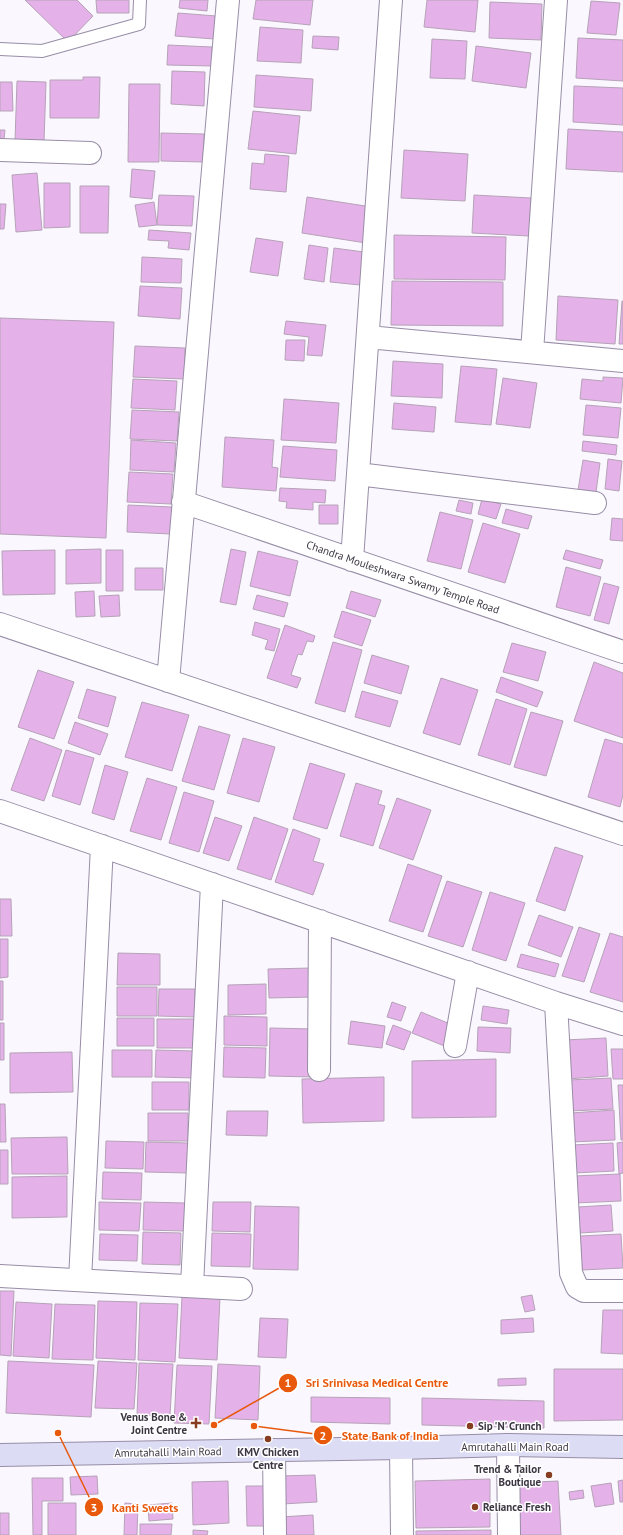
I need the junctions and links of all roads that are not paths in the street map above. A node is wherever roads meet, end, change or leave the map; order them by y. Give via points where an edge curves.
1 (140, 0) edge
2 (228, 0) edge
3 (391, 0) edge
4 (556, 0) edge
5 (0, 49) edge
6 (0, 150) edge
7 (90, 153) dead end
8 (368, 336) junction
9 (532, 352) junction
10 (623, 361) edge
11 (358, 474) junction
12 (183, 502) junction
13 (595, 503) dead end
14 (352, 560) junction
15 (0, 624) edge
16 (623, 652) edge
17 (168, 681) junction
18 (0, 811) edge
19 (623, 834) edge
20 (102, 846) junction
21 (212, 884) junction
22 (320, 921) junction
23 (468, 972) junction
24 (556, 1002) junction
25 (623, 1024) edge
26 (455, 1046) dead end
27 (319, 1070) dead end
28 (0, 1276) edge
29 (80, 1280) junction
30 (192, 1286) junction
31 (241, 1289) dead end
32 (623, 1291) edge
33 (508, 1445) junction
34 (401, 1448) junction
35 (623, 1448) edge
36 (274, 1450) junction
37 (0, 1455) edge
38 (275, 1535) edge
39 (402, 1535) edge
40 (509, 1535) edge

1 - 5 lane via 139,24 42,50
2 - 12 street
3 - 8 street
4 - 9 street
6 - 7 street
8 - 9 street
8 - 11 street
9 - 10 street
11 - 13 street
11 - 14 street
12 - 14 street, Chandra Mouleshwara Swamy Temple Road
12 - 17 street
14 - 16 street, Chandra Mouleshwara Swamy Temple Road
15 - 17 street
17 - 19 street
18 - 20 street
20 - 21 street
20 - 29 street
21 - 22 street
21 - 30 street
22 - 23 street
22 - 27 street
23 - 24 street
23 - 26 street
24 - 25 street
24 - 32 street via 571,1274 577,1287 584,1291
28 - 29 street
29 - 30 street
30 - 31 street
33 - 34 street, Amrutahalli Main Road
33 - 35 street, Amrutahalli Main Road
33 - 40 street
34 - 36 street, Amrutahalli Main Road
34 - 39 street
36 - 37 street, Amrutahalli Main Road
36 - 38 street

